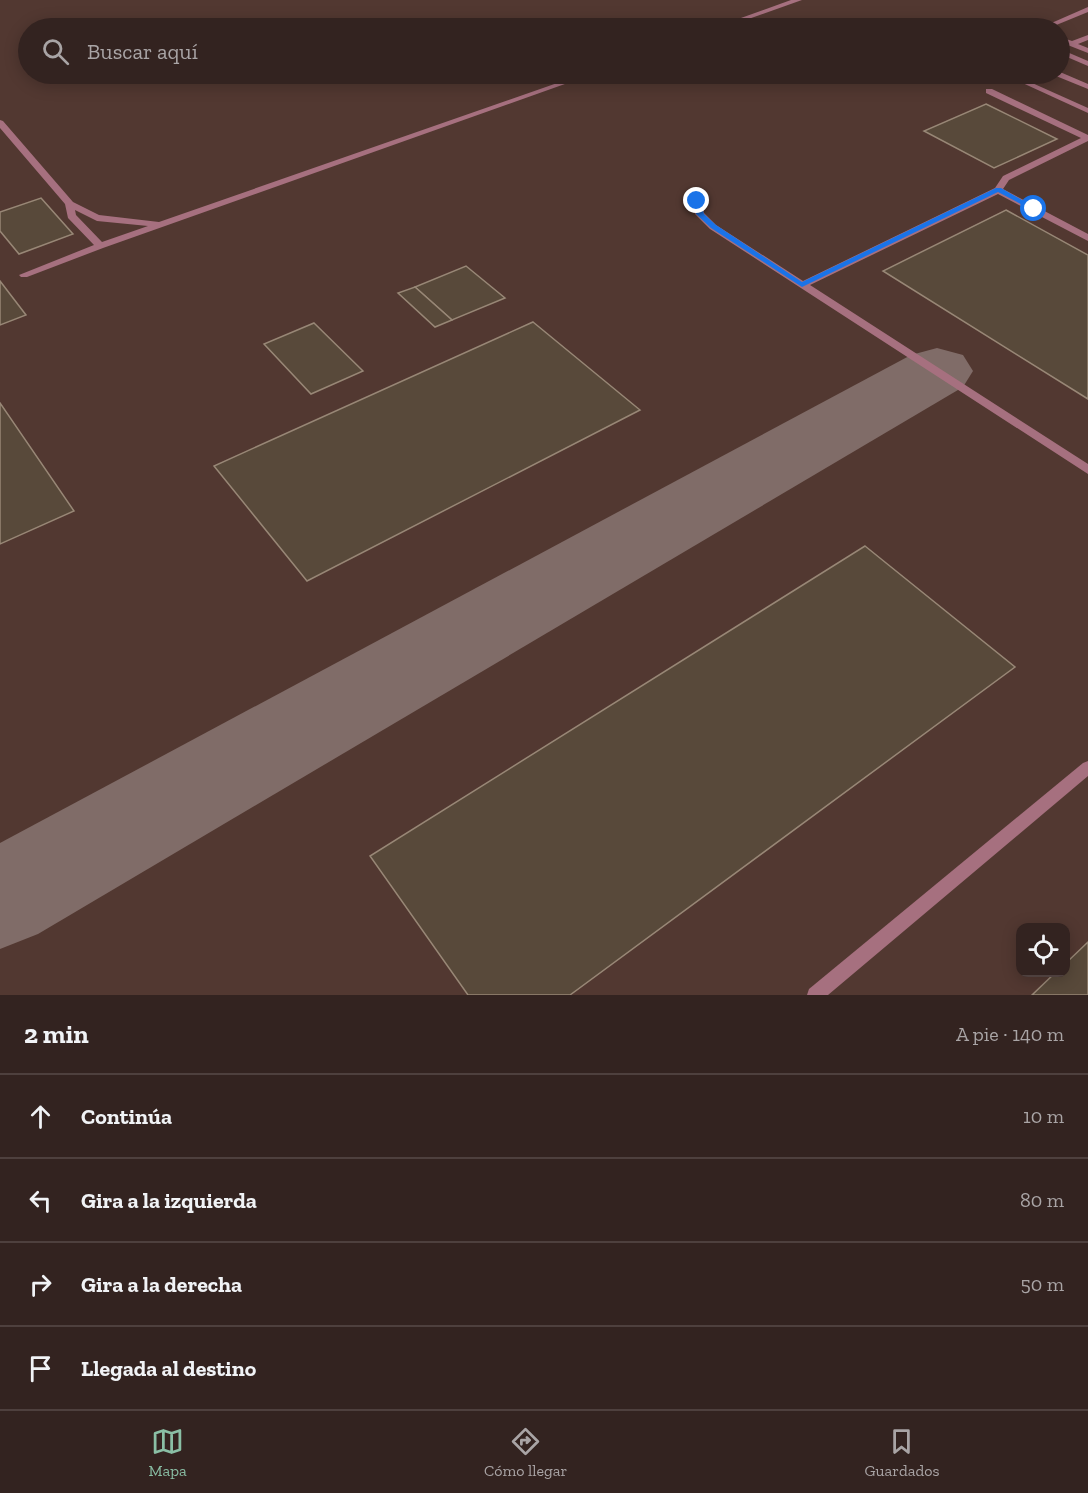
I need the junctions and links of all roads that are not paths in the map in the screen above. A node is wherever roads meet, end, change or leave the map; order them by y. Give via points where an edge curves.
1 (798, 0) edge
2 (1088, 9) edge
3 (746, 18) edge
4 (1067, 18) edge
5 (1088, 37) edge
6 (1072, 44) joint
7 (1088, 51) edge
8 (1070, 56) edge
9 (1088, 64) edge
10 (1070, 79) edge
11 (560, 84) edge
12 (1029, 84) edge
13 (1088, 87) edge
14 (989, 91) dead end
15 (1088, 111) edge
16 (0, 123) edge
17 (1087, 138) edge
18 (998, 189) junction
19 (697, 201) dead end
20 (70, 204) junction
21 (160, 224) junction
22 (1088, 238) edge
23 (100, 246) junction
24 (24, 275) dead end
25 (802, 285) junction
26 (1088, 470) edge
27 (1088, 767) edge
28 (815, 995) edge

1 - 3 lane
2 - 4 lane
5 - 6 lane
6 - 7 lane
8 - 9 lane
10 - 13 lane
11 - 21 lane
12 - 15 lane
14 - 17 lane
16 - 20 lane
17 - 18 lane via 1006,178
18 - 22 lane
18 - 25 lane
19 - 25 lane via 700,214 713,227
20 - 21 lane via 97,218
20 - 23 lane via 71,216
21 - 23 lane
23 - 24 lane
25 - 26 lane
27 - 28 lane

